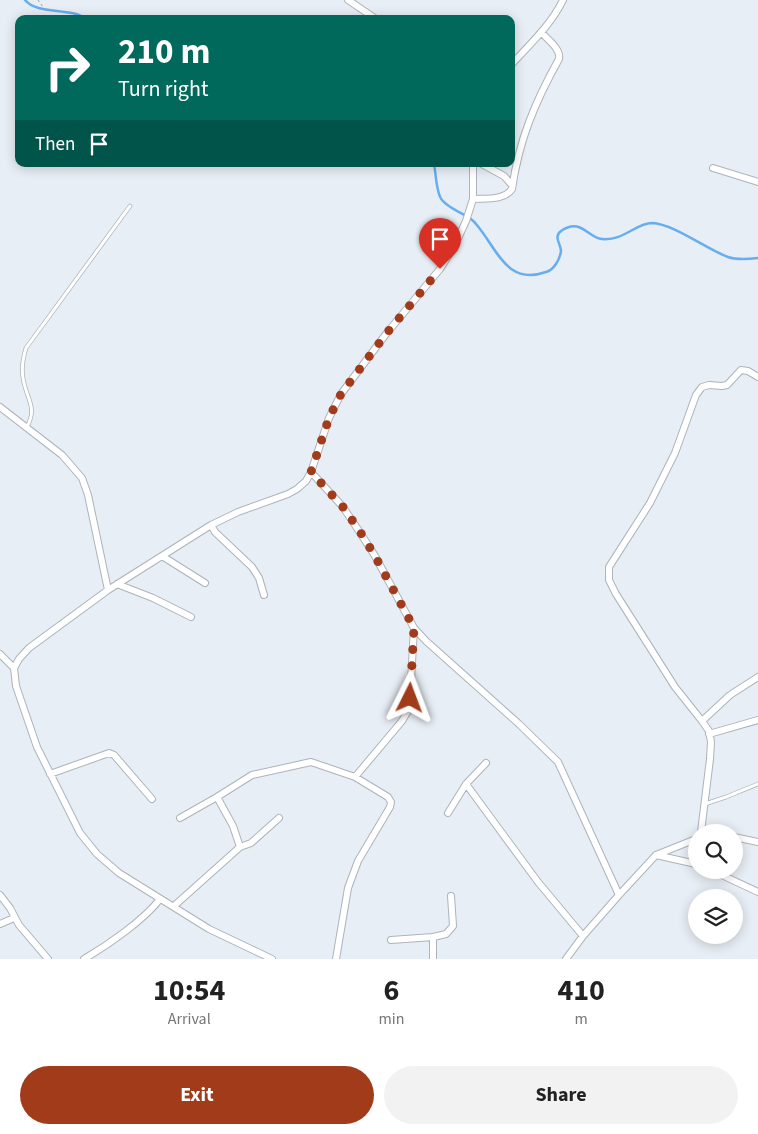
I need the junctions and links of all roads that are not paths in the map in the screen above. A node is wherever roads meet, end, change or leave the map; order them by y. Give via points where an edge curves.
1 (348, 0) edge
2 (563, 0) edge
3 (367, 15) edge
4 (541, 32) junction
5 (515, 61) edge
6 (473, 167) edge
7 (488, 167) edge
8 (713, 168) dead end
9 (758, 182) edge
10 (512, 185) junction
11 (473, 199) junction
12 (130, 206) dead end
13 (758, 377) edge
14 (0, 407) edge
15 (26, 427) junction
16 (311, 472) junction
17 (211, 525) junction
18 (162, 556) junction
19 (205, 583) dead end
20 (117, 584) junction
21 (108, 590) junction
22 (264, 595) dead end
23 (191, 617) dead end
24 (414, 628) junction
25 (0, 654) edge
26 (14, 668) junction
27 (758, 677) edge
28 (758, 720) edge
29 (702, 721) junction
30 (709, 734) junction
31 (486, 763) dead end
32 (50, 774) junction
33 (355, 777) junction
34 (466, 784) junction
35 (758, 784) edge
36 (217, 797) junction
37 (152, 799) dead end
38 (704, 804) junction
39 (448, 813) dead end
40 (180, 818) dead end
41 (279, 818) dead end
42 (702, 824) edge
43 (743, 839) edge
44 (688, 842) edge
45 (758, 842) edge
46 (240, 847) junction
47 (656, 855) junction
48 (688, 862) edge
49 (731, 879) edge
50 (758, 892) edge
51 (0, 895) edge
52 (619, 895) junction
53 (451, 896) dead end
54 (160, 899) junction
55 (174, 906) junction
56 (14, 918) junction
57 (0, 924) edge
58 (583, 936) junction
59 (434, 937) junction
60 (391, 940) dead end
61 (48, 959) edge
62 (84, 959) edge
63 (272, 959) edge
64 (336, 959) edge
65 (433, 959) edge
66 (566, 959) edge

1 - 3 street
2 - 4 street via 558,12
4 - 5 street
4 - 10 street via 558,51 559,60 526,125
6 - 11 street
7 - 10 street via 504,176
8 - 9 street
10 - 11 street via 509,193 500,197
11 - 16 street via 466,222 440,269 341,394 329,418
12 - 15 lane via 26,348 21,365 32,410
13 - 29 street via 741,370 727,385 702,387 650,504 609,567 616,594 675,687
14 - 15 street
15 - 21 street via 62,455 82,478
16 - 17 street via 288,494
16 - 24 street via 359,530
17 - 18 street
17 - 22 street via 260,578
18 - 19 street
18 - 20 street
20 - 21 street
20 - 23 street
21 - 26 street via 30,648
24 - 33 street via 408,711
24 - 52 street via 558,762
25 - 26 street
26 - 32 street via 16,686 37,748
27 - 29 street via 730,695
28 - 30 street
29 - 30 street
30 - 38 street via 710,759
31 - 34 street
32 - 37 street via 114,755
32 - 54 street via 80,833 97,854 119,873
33 - 36 street via 311,762 252,775
33 - 64 street via 391,802 358,861 348,888
34 - 39 street
34 - 58 street via 538,882
35 - 38 lane
36 - 40 street
36 - 46 street via 230,819
38 - 42 street
41 - 46 street via 251,843
43 - 45 street
44 - 47 street
46 - 55 street
47 - 48 street
47 - 52 street
49 - 50 street
51 - 56 street
52 - 58 street
53 - 59 street via 452,926 446,934
54 - 55 street
54 - 62 street via 151,910
55 - 63 street via 209,929
56 - 57 street
56 - 61 street
58 - 66 street
59 - 60 street
59 - 65 street

